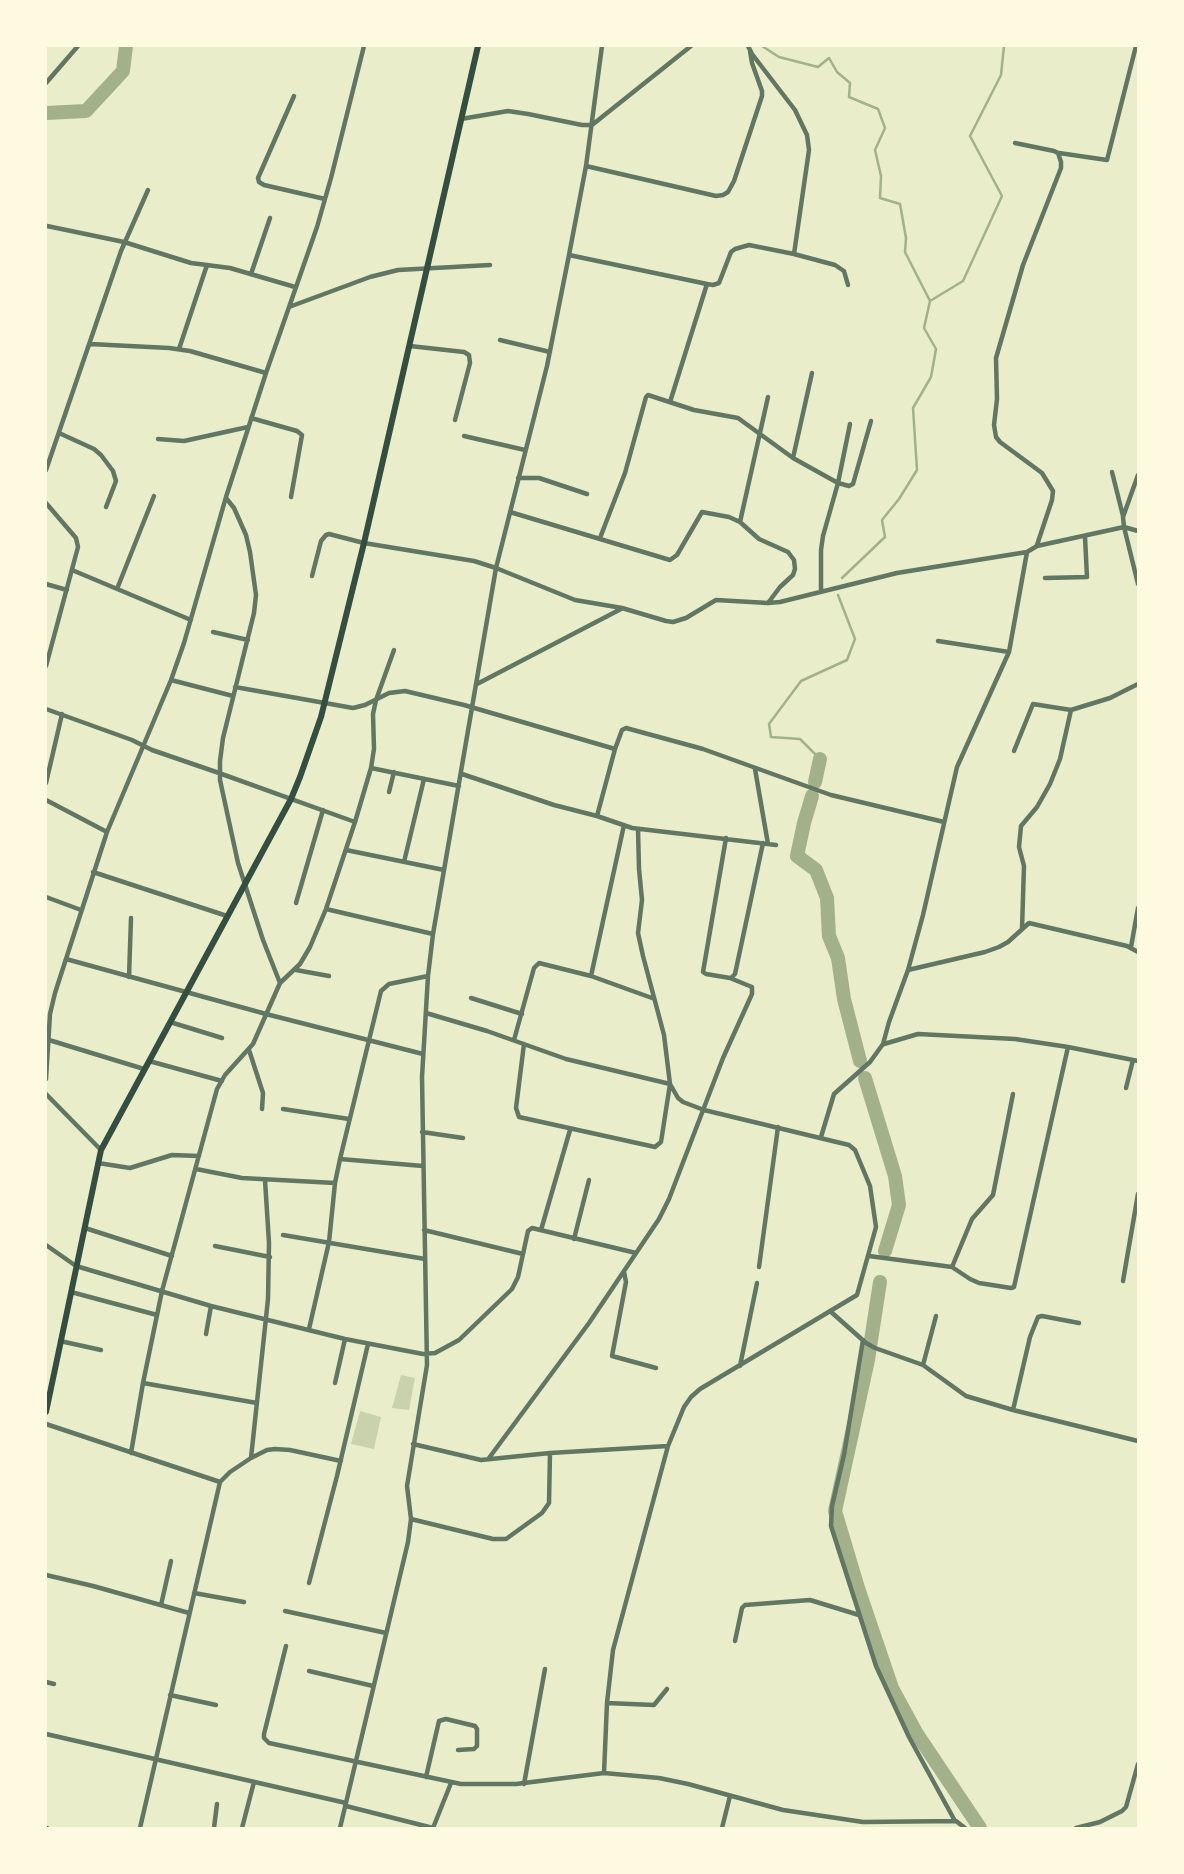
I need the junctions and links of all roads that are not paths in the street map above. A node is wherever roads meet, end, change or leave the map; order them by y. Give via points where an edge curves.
1 (78, 46) edge
2 (364, 46) edge
3 (478, 46) edge
4 (602, 46) edge
5 (691, 46) edge
6 (1136, 46) edge
7 (749, 48) edge
8 (46, 83) edge
9 (294, 96) dead end
10 (461, 118) junction
11 (592, 125) junction
12 (1015, 143) dead end
13 (1058, 153) junction
14 (586, 166) junction
15 (148, 190) dead end
16 (325, 199) junction
17 (270, 218) dead end
18 (47, 226) dead end
19 (124, 243) junction
20 (794, 254) junction
21 (569, 255) junction
22 (207, 265) junction
23 (490, 265) dead end
24 (427, 268) junction
25 (251, 274) junction
26 (707, 284) junction
27 (848, 285) dead end
28 (295, 287) junction
29 (288, 307) junction
30 (500, 340) dead end
31 (90, 344) junction
32 (409, 346) junction
33 (179, 349) junction
34 (550, 352) junction
35 (266, 373) junction
36 (812, 373) dead end
37 (768, 397) dead end
38 (670, 402) junction
39 (251, 418) junction
40 (455, 420) dead end
41 (871, 421) dead end
42 (850, 424) dead end
43 (248, 427) junction
44 (59, 432) junction
45 (761, 435) junction
46 (464, 436) dead end
47 (158, 439) dead end
48 (525, 450) junction
49 (793, 458) junction
50 (46, 470) edge
51 (1112, 472) dead end
52 (1139, 475) edge
53 (518, 478) junction
54 (838, 483) junction
55 (587, 494) dead end
56 (155, 496) dead end
57 (226, 497) junction
58 (291, 497) dead end
59 (46, 503) edge
60 (106, 507) dead end
61 (510, 512) junction
62 (1123, 517) junction
63 (740, 522) junction
64 (1124, 527) junction
65 (1139, 531) edge
66 (1085, 537) junction
67 (600, 538) junction
68 (364, 543) junction
69 (1037, 546) junction
70 (1027, 552) junction
71 (496, 568) junction
72 (72, 570) junction
73 (312, 576) dead end
74 (1045, 578) dead end
75 (1139, 583) edge
76 (46, 584) edge
77 (117, 589) junction
78 (67, 590) junction
79 (821, 591) junction
80 (768, 603) junction
81 (622, 608) junction
82 (191, 620) junction
83 (213, 632) dead end
84 (247, 640) junction
85 (938, 642) dead end
86 (394, 650) dead end
87 (1009, 652) junction
88 (46, 666) edge
89 (171, 680) junction
90 (477, 684) junction
91 (1139, 684) edge
92 (235, 687) junction
93 (233, 696) junction
94 (376, 699) junction
95 (325, 704) junction
96 (473, 708) junction
97 (46, 709) edge
98 (1071, 710) junction
99 (62, 714) junction
100 (143, 746) junction
101 (615, 749) junction
102 (1014, 751) dead end
103 (371, 768) junction
104 (755, 768) junction
105 (394, 772) junction
106 (219, 773) junction
107 (462, 774) junction
108 (424, 779) junction
109 (46, 783) edge
110 (459, 786) junction
111 (389, 792) dead end
112 (291, 799) junction
113 (46, 800) edge
114 (323, 810) junction
115 (597, 816) junction
116 (355, 822) junction
117 (944, 822) junction
118 (624, 825) junction
119 (638, 830) junction
120 (107, 832) junction
121 (726, 838) junction
122 (766, 844) junction
123 (776, 845) dead end
124 (346, 850) junction
125 (404, 862) junction
126 (444, 870) junction
127 (93, 872) junction
128 (244, 884) junction
129 (46, 897) edge
130 (296, 903) dead end
131 (1139, 908) edge
132 (326, 909) junction
133 (80, 910) junction
134 (227, 916) junction
135 (131, 918) dead end
136 (1022, 929) junction
137 (433, 934) junction
138 (1131, 947) junction
139 (1139, 952) edge
140 (66, 959) junction
141 (296, 970) junction
142 (908, 970) junction
143 (328, 976) dead end
144 (428, 976) junction
145 (591, 976) junction
146 (129, 977) junction
147 (730, 978) junction
148 (280, 983) junction
149 (186, 993) junction
150 (471, 998) dead end
151 (653, 998) junction
152 (426, 1013) junction
153 (522, 1013) junction
154 (266, 1014) junction
155 (170, 1022) junction
156 (222, 1038) dead end
157 (49, 1040) junction
158 (369, 1040) junction
159 (514, 1040) junction
160 (524, 1044) junction
161 (883, 1044) junction
162 (1068, 1047) junction
163 (249, 1050) junction
164 (423, 1054) junction
165 (47, 1058) edge
166 (149, 1061) junction
167 (1136, 1061) edge
168 (145, 1069) junction
169 (46, 1079) edge
170 (222, 1081) junction
171 (670, 1084) junction
172 (1126, 1088) dead end
173 (46, 1094) edge
174 (1013, 1094) dead end
175 (283, 1109) dead end
176 (262, 1110) dead end
177 (704, 1110) junction
178 (349, 1119) junction
179 (778, 1127) junction
180 (570, 1130) junction
181 (422, 1132) junction
182 (821, 1137) junction
183 (463, 1138) dead end
184 (101, 1150) junction
185 (199, 1156) junction
186 (340, 1159) junction
187 (98, 1163) junction
188 (423, 1166) junction
189 (196, 1169) junction
190 (265, 1180) junction
191 (589, 1181) dead end
192 (335, 1183) junction
193 (1139, 1194) edge
194 (85, 1228) junction
195 (424, 1230) junction
196 (541, 1230) junction
197 (283, 1235) dead end
198 (574, 1238) junction
199 (329, 1242) junction
200 (46, 1245) edge
201 (215, 1245) dead end
202 (636, 1253) junction
203 (523, 1254) junction
204 (172, 1256) junction
205 (869, 1256) junction
206 (270, 1257) junction
207 (425, 1259) junction
208 (76, 1266) junction
209 (759, 1267) dead end
210 (952, 1267) junction
211 (624, 1270) junction
212 (1123, 1281) dead end
213 (757, 1283) dead end
214 (162, 1291) junction
215 (71, 1292) junction
216 (211, 1306) junction
217 (830, 1311) junction
218 (157, 1315) junction
219 (936, 1316) dead end
220 (266, 1319) junction
221 (1079, 1323) dead end
222 (309, 1329) junction
223 (206, 1334) dead end
224 (345, 1339) junction
225 (60, 1341) junction
226 (864, 1341) junction
227 (368, 1344) junction
228 (100, 1350) dead end
229 (429, 1354) junction
230 (923, 1365) junction
231 (740, 1366) junction
232 (656, 1368) dead end
233 (143, 1383) junction
234 (335, 1383) dead end
235 (257, 1403) junction
236 (1013, 1410) junction
237 (46, 1412) edge
238 (46, 1424) edge
239 (1139, 1441) edge
240 (413, 1444) junction
241 (668, 1446) junction
242 (131, 1453) junction
243 (550, 1453) junction
244 (251, 1458) junction
245 (489, 1458) junction
246 (341, 1461) junction
247 (220, 1482) junction
248 (411, 1520) junction
249 (172, 1561) dead end
250 (46, 1575) edge
251 (309, 1583) dead end
252 (194, 1593) junction
253 (244, 1602) dead end
254 (161, 1605) junction
255 (285, 1611) dead end
256 (189, 1613) junction
257 (860, 1615) junction
258 (386, 1633) junction
259 (734, 1641) dead end
260 (286, 1646) dead end
261 (545, 1669) dead end
262 (309, 1671) dead end
263 (46, 1682) edge
264 (54, 1684) dead end
265 (373, 1686) junction
266 (667, 1689) dead end
267 (170, 1695) junction
268 (607, 1703) junction
269 (216, 1705) dead end
270 (46, 1734) edge
271 (458, 1750) dead end
272 (156, 1759) junction
273 (355, 1762) junction
274 (1139, 1764) edge
275 (604, 1773) junction
276 (426, 1777) junction
277 (254, 1782) junction
278 (450, 1783) junction
279 (524, 1783) junction
280 (730, 1796) junction
281 (217, 1804) dead end
282 (346, 1804) junction
283 (956, 1821) junction
284 (862, 1825) edge
285 (433, 1828) edge
286 (140, 1829) edge
287 (214, 1829) edge
288 (242, 1829) edge
289 (340, 1829) edge
290 (722, 1829) edge
291 (965, 1829) edge
292 (1076, 1829) edge

1 - 8 street
2 - 16 street
3 - 10 main road
4 - 11 street
5 - 11 street
6 - 13 street via 1107,160
7 - 14 street via 762,96 728,192 716,196
7 - 20 street via 795,110 807,135
9 - 16 street via 258,182
10 - 11 street via 508,111
10 - 24 main road
11 - 14 street
12 - 13 street
13 - 69 street via 1061,168 1023,265 995,363 996,437 1042,473 1053,491
14 - 21 street
15 - 19 street
16 - 28 street
17 - 25 street
18 - 19 street
19 - 22 street
19 - 31 street
20 - 26 street via 746,245 731,252 719,283
20 - 27 street via 839,267
21 - 26 street
21 - 34 street
22 - 25 street
22 - 33 street
23 - 24 street
24 - 29 street via 385,272
24 - 32 main road
25 - 28 street
26 - 38 street
28 - 29 street
29 - 35 street
30 - 34 street
31 - 33 street
31 - 44 street
32 - 40 street via 469,355
32 - 68 main road
33 - 35 street
34 - 48 street
35 - 39 street
36 - 49 street
37 - 45 street
38 - 45 street via 734,416
38 - 67 street via 647,395
39 - 43 street
39 - 58 street via 302,435
41 - 54 street via 853,484
42 - 54 street
43 - 47 street via 184,441
43 - 57 street
44 - 50 street
44 - 60 street via 94,449 113,471 116,481
45 - 49 street
45 - 63 street
46 - 48 street
48 - 53 street
49 - 54 street
51 - 62 street
52 - 62 street
53 - 55 street via 539,478
53 - 61 street
54 - 79 street via 823,537
56 - 77 street
57 - 82 street
57 - 84 street via 246,535 256,586
59 - 72 street via 78,542
61 - 67 street
61 - 71 street
62 - 64 street
63 - 67 street via 702,512 670,560
63 - 80 street via 794,560 793,576
64 - 65 street
64 - 66 street
64 - 75 street
66 - 69 street
66 - 74 street via 1087,577
68 - 71 street via 458,557
68 - 73 street via 326,535
68 - 95 main road
69 - 70 street
70 - 79 street via 897,573
70 - 87 street
71 - 81 street via 575,600
71 - 90 street
72 - 77 street
72 - 78 street
76 - 78 street
77 - 82 street
78 - 88 street
79 - 80 street
80 - 81 street via 716,600 673,622
81 - 90 street
82 - 89 street
83 - 84 street
84 - 92 street
85 - 87 street
86 - 94 street
87 - 117 street via 957,767
89 - 93 street
89 - 100 street
90 - 96 street
91 - 98 street
92 - 93 street
92 - 95 street
93 - 106 street
94 - 95 street via 354,708
94 - 96 street via 405,691
94 - 103 street
95 - 112 main road
96 - 101 street
96 - 107 street
97 - 99 street
98 - 102 street via 1031,706
98 - 136 street via 1050,783 1021,826
99 - 100 street
99 - 109 street
100 - 106 street
100 - 120 street
101 - 104 street via 622,730 629,729
101 - 115 street
103 - 105 street
103 - 116 street
104 - 117 street via 831,795
104 - 122 street
105 - 108 street
105 - 111 street
106 - 112 street
106 - 128 street
107 - 110 street
107 - 115 street
108 - 110 street
108 - 125 street
110 - 126 street
112 - 114 street
112 - 128 main road
113 - 120 street
114 - 116 street
114 - 130 street
115 - 118 street
116 - 124 street
117 - 142 street
118 - 119 street
118 - 145 street
119 - 121 street
119 - 151 street via 642,900 638,933
120 - 127 street
121 - 122 street
121 - 147 street via 703,972
122 - 123 street
122 - 147 street via 735,974
124 - 125 street
124 - 132 street
125 - 126 street
126 - 137 street
127 - 133 street
127 - 134 street
128 - 134 main road
128 - 148 street
129 - 133 street
131 - 138 street
132 - 137 street
132 - 141 street
133 - 140 street
134 - 149 main road
135 - 146 street
136 - 138 street via 1032,923
136 - 142 street via 992,950
137 - 144 street
138 - 139 street
140 - 146 street
140 - 157 street via 52,1003
141 - 143 street
141 - 148 street
142 - 161 street
144 - 152 street
144 - 158 street via 381,990
145 - 151 street
145 - 153 street via 537,964
146 - 149 street
147 - 177 street via 753,990
148 - 154 street
149 - 154 street
149 - 155 main road
150 - 153 street
151 - 171 street via 664,1035
152 - 159 street
152 - 164 street
153 - 159 street
154 - 158 street
154 - 163 street
155 - 156 street
155 - 166 main road
157 - 165 street
157 - 168 street
158 - 164 street
158 - 178 street
159 - 160 street
160 - 171 street
160 - 180 street via 519,1117
161 - 162 street via 918,1034
161 - 182 street via 834,1094
162 - 167 street
162 - 210 street via 1015,1285 979,1283
163 - 170 street
163 - 176 street via 263,1093
164 - 181 street
165 - 169 street
166 - 168 main road
166 - 170 street
167 - 172 street
168 - 184 main road
170 - 185 street
171 - 177 street via 683,1102
171 - 180 street via 661,1142 655,1147
173 - 184 street
174 - 210 street via 993,1195 972,1219
175 - 178 street
177 - 179 street
177 - 202 street via 664,1209
178 - 186 street
179 - 182 street
179 - 209 street
180 - 196 street
181 - 183 street
181 - 188 street
182 - 205 street via 852,1147 870,1186 876,1227
184 - 187 main road
185 - 187 street via 172,1155 130,1168
185 - 189 street
186 - 188 street
186 - 192 street
187 - 194 main road
188 - 195 street
189 - 190 street
189 - 204 street
190 - 192 street
190 - 206 street
191 - 198 street
192 - 199 street
193 - 212 street
194 - 204 street
194 - 208 main road
195 - 203 street
195 - 207 street
196 - 198 street
196 - 203 street via 528,1231
197 - 199 street
198 - 202 street
199 - 207 street
199 - 222 street
200 - 208 street
201 - 206 street
202 - 211 street
203 - 229 street via 512,1289 458,1340
204 - 214 street
205 - 210 street
205 - 217 street via 857,1295
206 - 220 street
207 - 229 street
208 - 214 street
208 - 215 main road
211 - 232 street via 626,1282 612,1356
211 - 245 street
213 - 231 street
214 - 216 street
214 - 218 street
215 - 218 street
215 - 225 main road
216 - 220 street
216 - 223 street
217 - 226 street
217 - 231 street
218 - 233 street
219 - 230 street
220 - 222 street
220 - 235 street
221 - 236 street via 1038,1317
222 - 224 street
224 - 227 street
224 - 234 street
225 - 228 street
225 - 237 main road
226 - 230 street
226 - 257 street via 831,1518
227 - 229 street
227 - 246 street
229 - 240 street
230 - 236 street via 960,1393
231 - 241 street via 691,1397
233 - 235 street
233 - 242 street
235 - 244 street
236 - 239 street
238 - 242 street
240 - 245 street
240 - 248 street via 407,1486
241 - 243 street
241 - 268 street via 613,1650
242 - 247 street
243 - 245 street
243 - 248 street via 550,1503 506,1539
244 - 246 street via 283,1449
244 - 247 street
246 - 251 street
247 - 252 street
248 - 258 street
249 - 254 street
250 - 254 street
252 - 253 street
252 - 256 street
254 - 256 street
255 - 258 street
256 - 267 street
257 - 259 street via 810,1600 746,1605
257 - 283 street via 876,1666 909,1737
258 - 265 street
260 - 273 street via 264,1738 269,1743
261 - 279 street
262 - 265 street
263 - 264 street
265 - 273 street
266 - 268 street via 654,1705
267 - 269 street
267 - 272 street
268 - 275 street
270 - 272 street
271 - 276 street via 477,1746 477,1728 439,1721
272 - 277 street
272 - 286 street
273 - 276 street
273 - 282 street
274 - 292 street via 1126,1807
275 - 279 street
275 - 280 street via 659,1779
276 - 278 street
277 - 282 street
277 - 288 street
278 - 279 street
278 - 285 street
280 - 284 street
280 - 290 street
281 - 287 street
282 - 285 street
282 - 289 street
283 - 284 street
283 - 291 street

